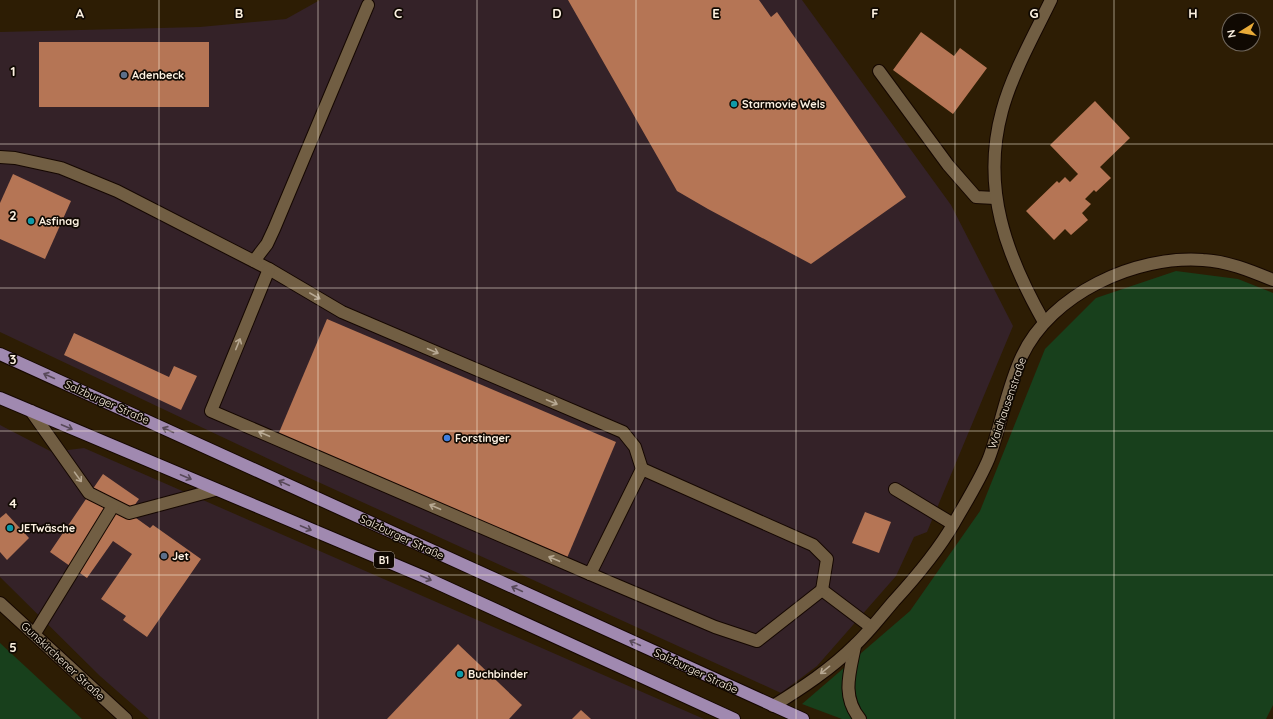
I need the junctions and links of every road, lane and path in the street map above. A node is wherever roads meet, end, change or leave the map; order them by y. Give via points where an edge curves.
1 (1051, 0) edge
2 (368, 5) dead end
3 (879, 71) dead end
4 (0, 157) edge
5 (995, 198) junction
6 (254, 261) junction
7 (269, 269) junction
8 (1273, 280) edge
9 (1044, 322) junction
10 (0, 354) edge
11 (0, 398) edge
12 (31, 411) junction
13 (642, 469) junction
14 (895, 488) dead end
15 (216, 490) junction
16 (113, 506) junction
17 (953, 524) junction
18 (590, 574) junction
19 (822, 590) junction
20 (0, 602) edge
21 (871, 627) junction
22 (35, 634) junction
23 (855, 646) junction
24 (773, 706) junction
25 (126, 719) edge
26 (734, 719) edge
27 (803, 719) edge
28 (860, 719) edge

1 - 5 street via 1013,80 1002,110 993,167
2 - 6 street via 274,229 267,244
3 - 5 street via 948,165 976,197
4 - 6 street via 61,168 117,191
5 - 9 street via 1015,263 1026,290
6 - 7 street
7 -> 13 street via 342,312 622,432 635,447
18 -> 7 street via 211,412
8 - 9 street, Waidhausenstraße via 1242,268 1204,260 1168,260 1131,269 1098,283 1073,298
9 - 17 street, Waidhausenstraße via 1021,357 988,459
24 -> 10 main road, Salzburger Straße
11 - 12 main road, B1
12 -> 15 main road, B1
12 -> 16 street via 89,493
13 - 18 street
13 - 19 street via 813,545 826,559
14 - 17 street
15 - 16 street via 129,513
15 -> 26 main road, B1 via 424,577
16 - 22 street
17 - 21 street, Waidhausenstraße via 920,573
18 - 19 street via 715,627 757,641
19 - 21 street
20 - 22 street, Gunskirchener Straße
21 - 23 street, Waidhausenstraße
22 - 25 street, Gunskirchener Straße
23 -> 24 street, Waidhausenstraße via 803,688
23 - 28 street, Waidhausenstraße via 848,680 848,699
24 - 27 main road, Salzburger Straße

